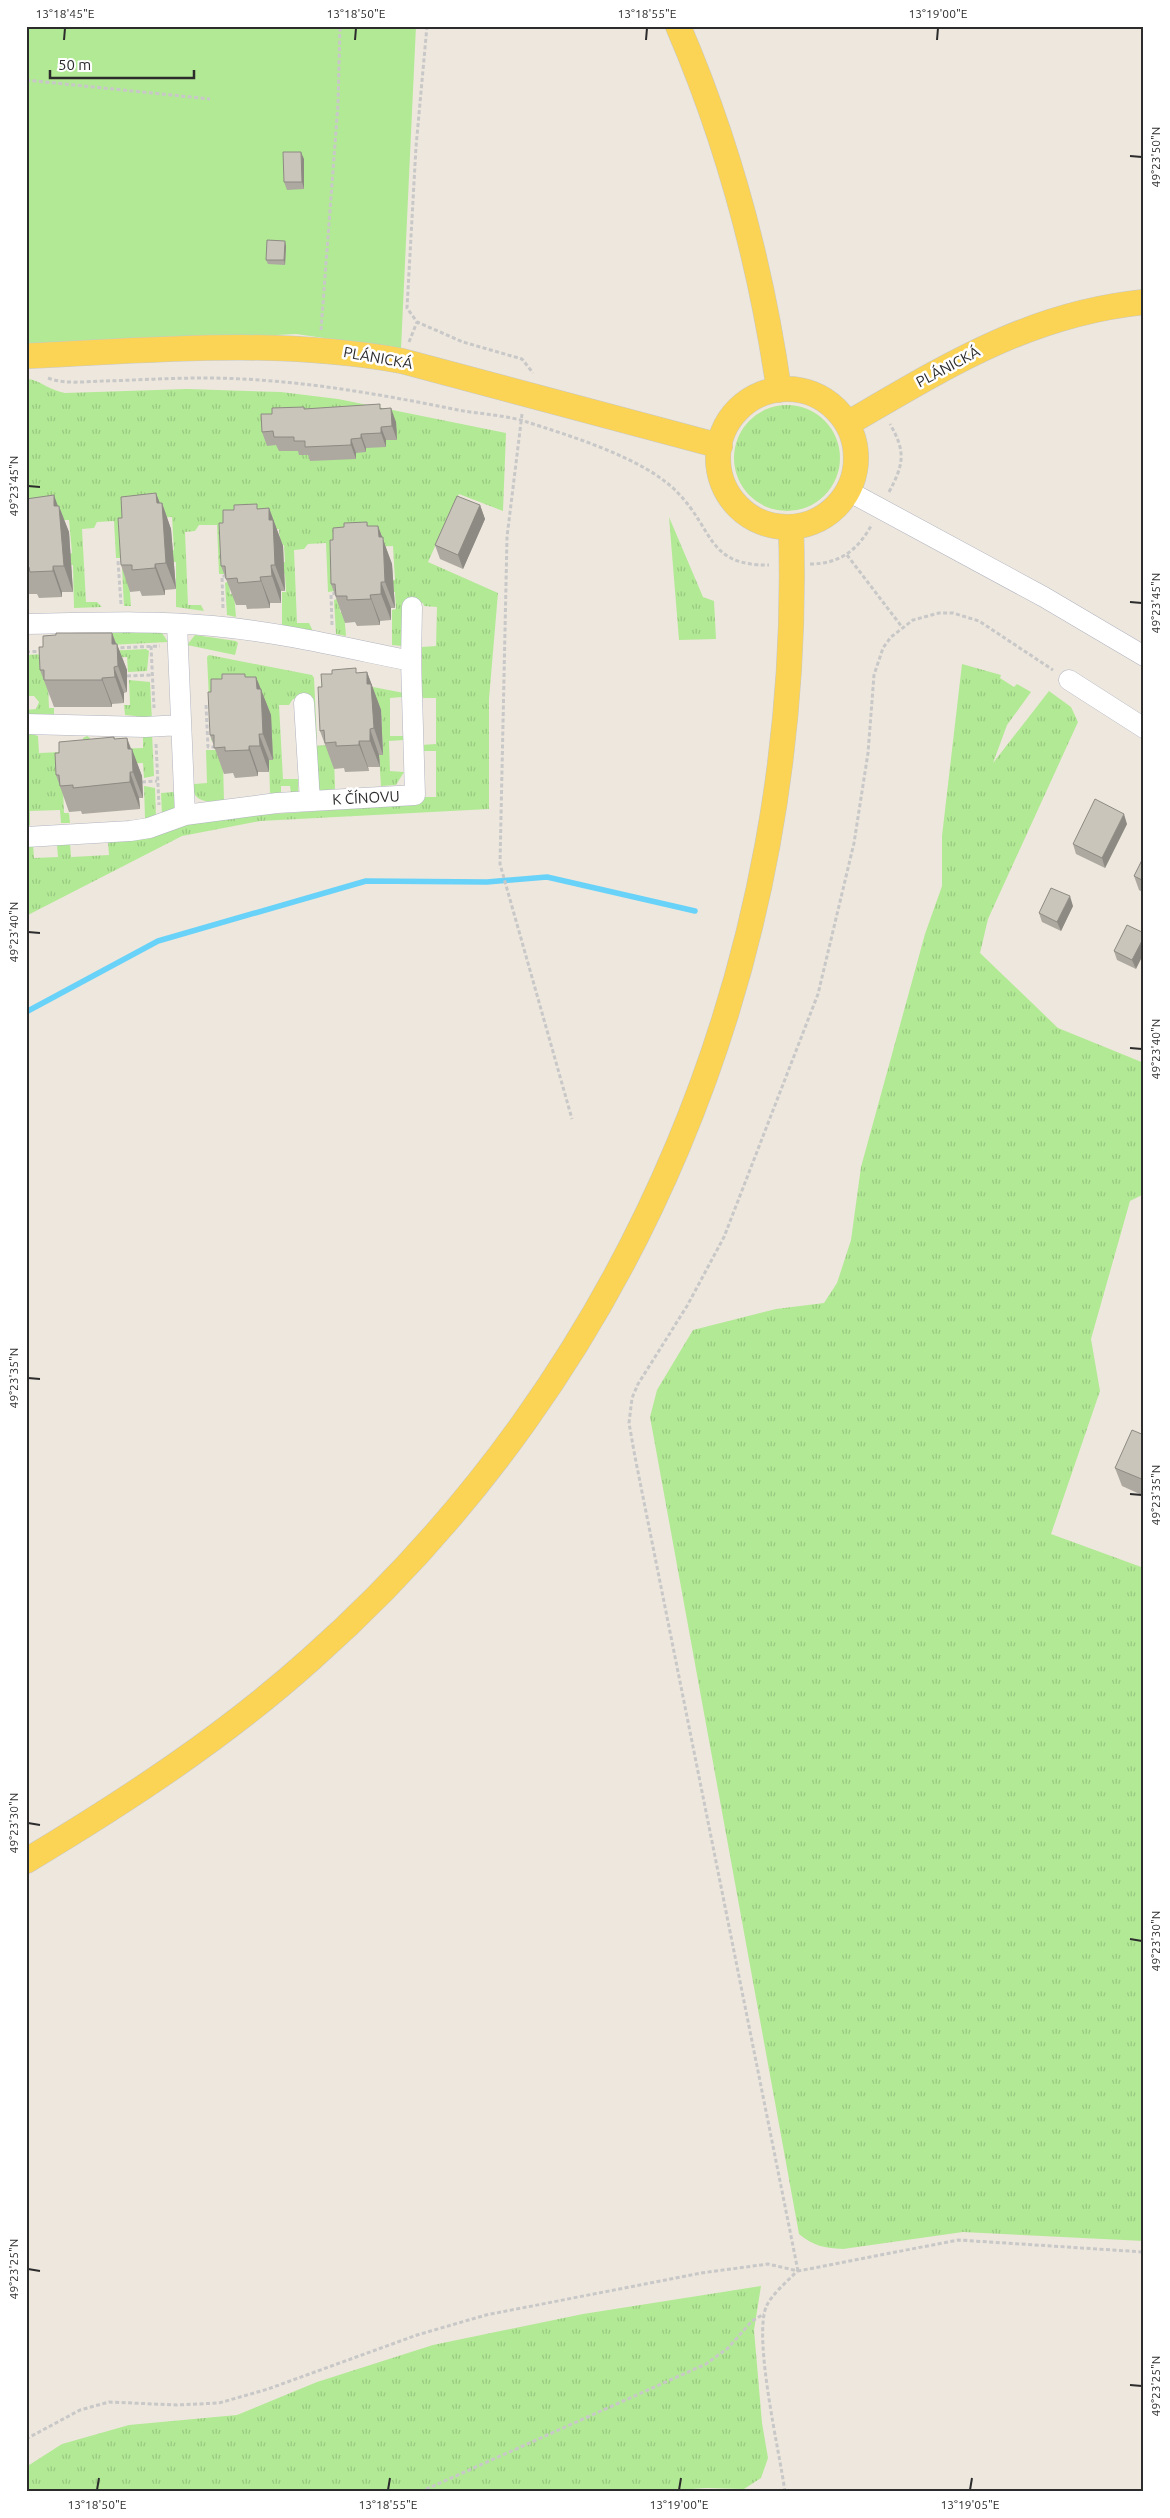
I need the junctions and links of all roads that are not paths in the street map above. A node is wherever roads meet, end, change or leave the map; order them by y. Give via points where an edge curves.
1 (678, 26) edge
2 (1144, 302) edge
3 (26, 356) edge
4 (779, 390) junction
5 (847, 424) junction
6 (720, 446) junction
7 (848, 491) junction
8 (791, 527) junction
9 (412, 607) dead end
10 (26, 624) edge
11 (177, 624) junction
12 (1144, 656) edge
13 (412, 661) junction
14 (1069, 680) road end
15 (304, 703) dead end
16 (26, 724) edge
17 (181, 725) junction
18 (1144, 728) edge
19 (310, 801) junction
20 (185, 815) junction
21 (26, 837) edge
22 (26, 1861) edge

1 - 4 main road via 735,186 758,277
2 - 5 main road, PLÁNICKÁ via 1098,308 1054,319 986,347
3 - 6 main road, PLÁNICKÁ via 219,348 319,349 402,361
4 - 5 main road via 814,395 833,407
4 - 6 main road via 758,396 740,408 727,426
5 - 7 main road via 856,454
6 - 8 main road via 720,475 733,501 762,522
7 - 8 main road via 824,516
7 - 12 street via 1044,596
8 - 22 main road via 789,684 783,753 764,872 743,960 717,1046 686,1130 642,1226 590,1322 486,1473 413,1559 340,1633 214,1738
9 - 13 street, K ČÍNOVU
10 - 11 street
11 - 13 street via 260,632
11 - 17 street
13 - 19 street, K ČÍNOVU via 415,795
14 - 18 street
15 - 19 street
16 - 17 street
17 - 20 street
19 - 20 street, K ČÍNOVU via 214,809
20 - 21 street, K ČÍNOVU via 130,831

